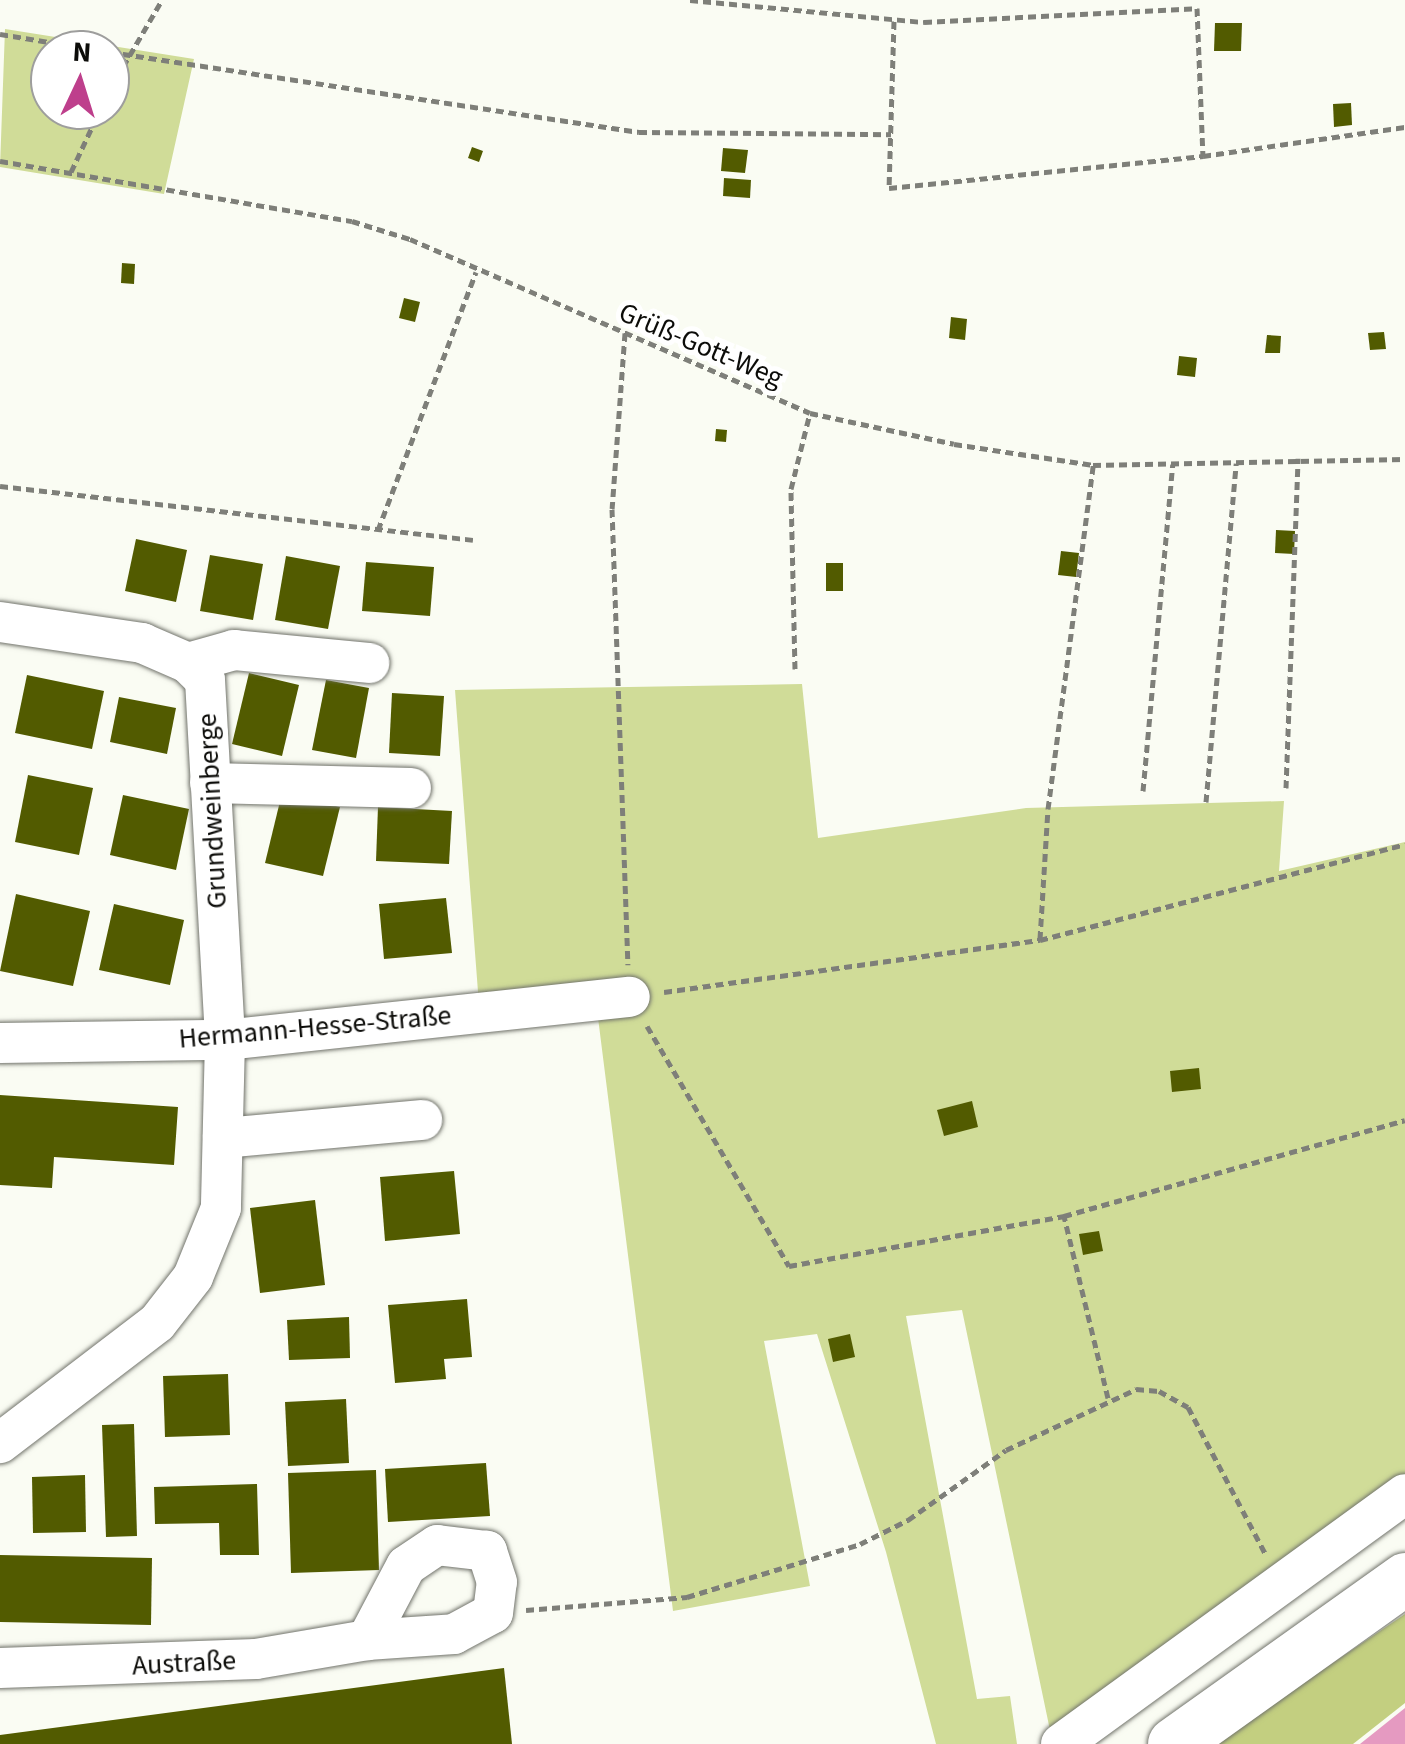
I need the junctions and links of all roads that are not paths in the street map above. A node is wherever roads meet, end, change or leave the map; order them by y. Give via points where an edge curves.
1 (0, 622) edge
2 (370, 662) dead end
3 (188, 663) junction
4 (210, 784) junction
5 (412, 788) dead end
6 (630, 997) road end
7 (225, 1040) junction
8 (0, 1043) edge
9 (422, 1120) dead end
10 (223, 1138) junction
11 (0, 1443) edge
12 (1405, 1494) edge
13 (1405, 1579) edge
14 (367, 1640) junction
15 (0, 1668) edge
16 (1061, 1744) edge
17 (1174, 1744) edge

1 - 3 street via 142,643
2 - 3 street via 234,650
3 - 4 street, Grundweinberge via 206,680
4 - 5 street
4 - 7 street, Grundweinberge
6 - 7 street, Hermann-Hesse-Straße
7 - 8 street, Hermann-Hesse-Straße
7 - 10 street, Grundweinberge
9 - 10 street
10 - 11 street, Grundweinberge via 221,1208 194,1278 157,1323
12 - 16 street
13 - 17 main road
14 - 14 street, Austraße via 454,1634 494,1613 497,1582 487,1551 438,1545 406,1566
14 - 15 street, Austraße via 256,1660

